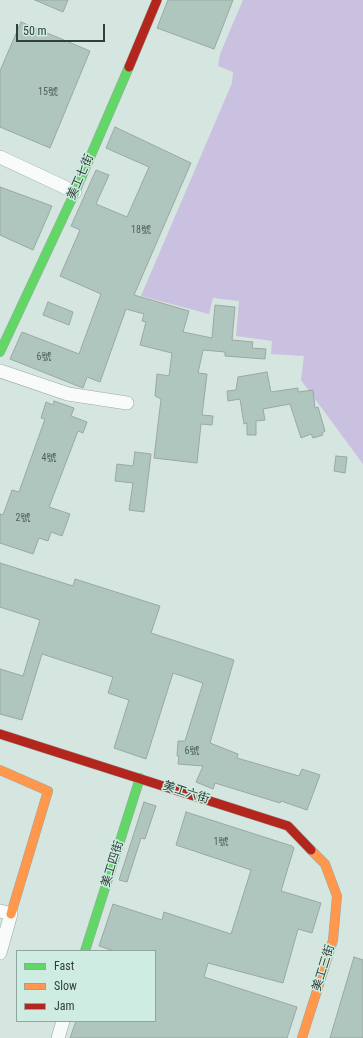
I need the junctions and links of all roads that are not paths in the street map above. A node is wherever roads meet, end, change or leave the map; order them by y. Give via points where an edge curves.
1 (157, 0) edge
2 (0, 157) edge
3 (75, 192) junction
4 (0, 352) edge
5 (0, 371) edge
6 (126, 403) dead end
7 (0, 734) edge
8 (0, 770) edge
9 (140, 778) junction
10 (337, 896) joint
11 (6, 913) edge
12 (85, 950) edge
13 (0, 953) edge
14 (63, 1022) edge
15 (58, 1038) edge
16 (302, 1038) edge

1 - 3 street, 美工七街
2 - 3 street
3 - 4 street, 美工七街
5 - 6 street via 68,394
7 - 9 street, 美工六街
8 - 11 street via 48,791
9 - 10 street, 美工六街 via 288,826 325,864
9 - 12 street, 美工四街
10 - 16 street, 美工三街 via 332,940
11 - 13 street
14 - 15 street

